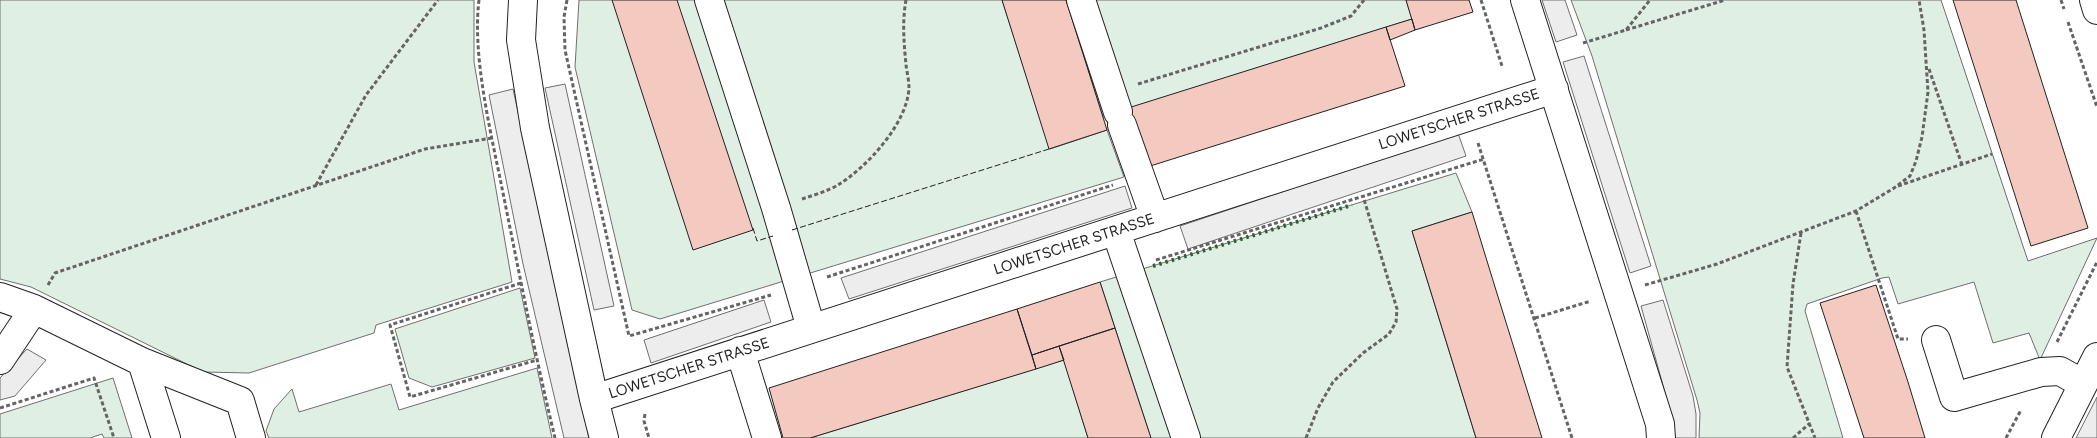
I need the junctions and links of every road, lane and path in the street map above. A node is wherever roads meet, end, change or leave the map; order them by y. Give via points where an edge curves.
1 (438, 0) edge
2 (479, 0) edge
3 (523, 0) edge
4 (709, 0) edge
5 (906, 0) edge
6 (1081, 0) edge
7 (1364, 0) edge
8 (1481, 0) edge
9 (1525, 0) edge
10 (1650, 0) edge
11 (1725, 0) edge
12 (1919, 0) edge
13 (2061, 0) edge
14 (2094, 0) edge
15 (2097, 10) edge
16 (1626, 30) junction
17 (1583, 42) dead end
18 (1502, 66) dead end
19 (1928, 66) junction
20 (1554, 89) junction
21 (2097, 107) edge
22 (1117, 110) junction
23 (1469, 116) junction
24 (492, 138) junction
25 (1992, 154) dead end
26 (1484, 159) junction
27 (1962, 165) junction
28 (316, 186) junction
29 (1894, 188) junction
30 (1363, 196) junction
31 (776, 208) junction
32 (1856, 211) junction
33 (1155, 218) junction
34 (1116, 231) junction
35 (1801, 233) junction
36 (1129, 268) junction
37 (521, 283) junction
38 (1619, 293) junction
39 (0, 297) edge
40 (34, 309) junction
41 (1890, 311) dead end
42 (1534, 318) junction
43 (811, 328) junction
44 (1936, 340) dead end
45 (740, 351) junction
46 (2097, 357) edge
47 (0, 360) edge
48 (537, 360) junction
49 (142, 362) junction
50 (2083, 384) junction
51 (594, 399) junction
52 (0, 408) edge
53 (645, 411) dead end
54 (1810, 422) junction
55 (114, 438) edge
56 (166, 438) edge
57 (251, 438) edge
58 (555, 438) edge
59 (604, 438) edge
60 (649, 438) edge
61 (767, 438) edge
62 (1186, 438) edge
63 (1306, 438) edge
64 (1572, 438) edge
65 (1661, 438) edge
66 (1792, 438) edge
67 (1816, 438) edge
68 (2056, 438) edge

1 - 28 path via 366,95
2 - 24 path via 479,48
3 - 51 street, LOWETSCHER STRASSE via 521,40 535,128
4 - 31 street
5 - 31 path via 903,20 909,88 905,106 894,127 868,160 837,186
6 - 22 street
7 - 22 path via 1351,16
8 - 18 path
9 - 20 street, LOWETSCHER STRASSE
10 - 16 path
11 - 16 path
12 - 19 path
13 - 21 path
14 - 15 street
16 - 17 path
19 - 27 path
19 - 29 path via 1928,92 1916,161 1910,176
20 - 23 street, LOWETSCHER STRASSE
20 - 38 street, LOWETSCHER STRASSE
22 - 33 street
23 - 26 path
23 - 33 street, LOWETSCHER STRASSE
24 - 28 path via 425,149
24 - 37 path
25 - 27 path
26 - 30 path
26 - 42 path
27 - 29 path
28 - 40 path via 55,273
29 - 32 path
30 - 36 path
30 - 63 path via 1398,309 1396,322 1389,334 1333,382
31 - 43 street
32 - 35 path
32 - 41 path
33 - 34 street, LOWETSCHER STRASSE
34 - 36 street
34 - 43 street, LOWETSCHER STRASSE
35 - 38 path via 1717,264
35 - 54 path via 1793,284 1787,367
36 - 62 street
37 - 48 path
37 - 48 path via 390,325 410,398
38 - 42 path
38 - 65 street, LOWETSCHER STRASSE via 1660,424
39 - 40 street
40 - 47 street
40 - 49 street
42 - 64 path
43 - 45 street, LOWETSCHER STRASSE
44 - 50 street via 1954,397 2041,372 2060,371
45 - 51 street, LOWETSCHER STRASSE
45 - 61 street
46 - 50 street
48 - 58 path
49 - 56 street
49 - 57 street via 240,401
50 - 68 street
51 - 59 street, LOWETSCHER STRASSE
52 - 55 path via 94,378
53 - 60 path
54 - 66 path
54 - 67 path

